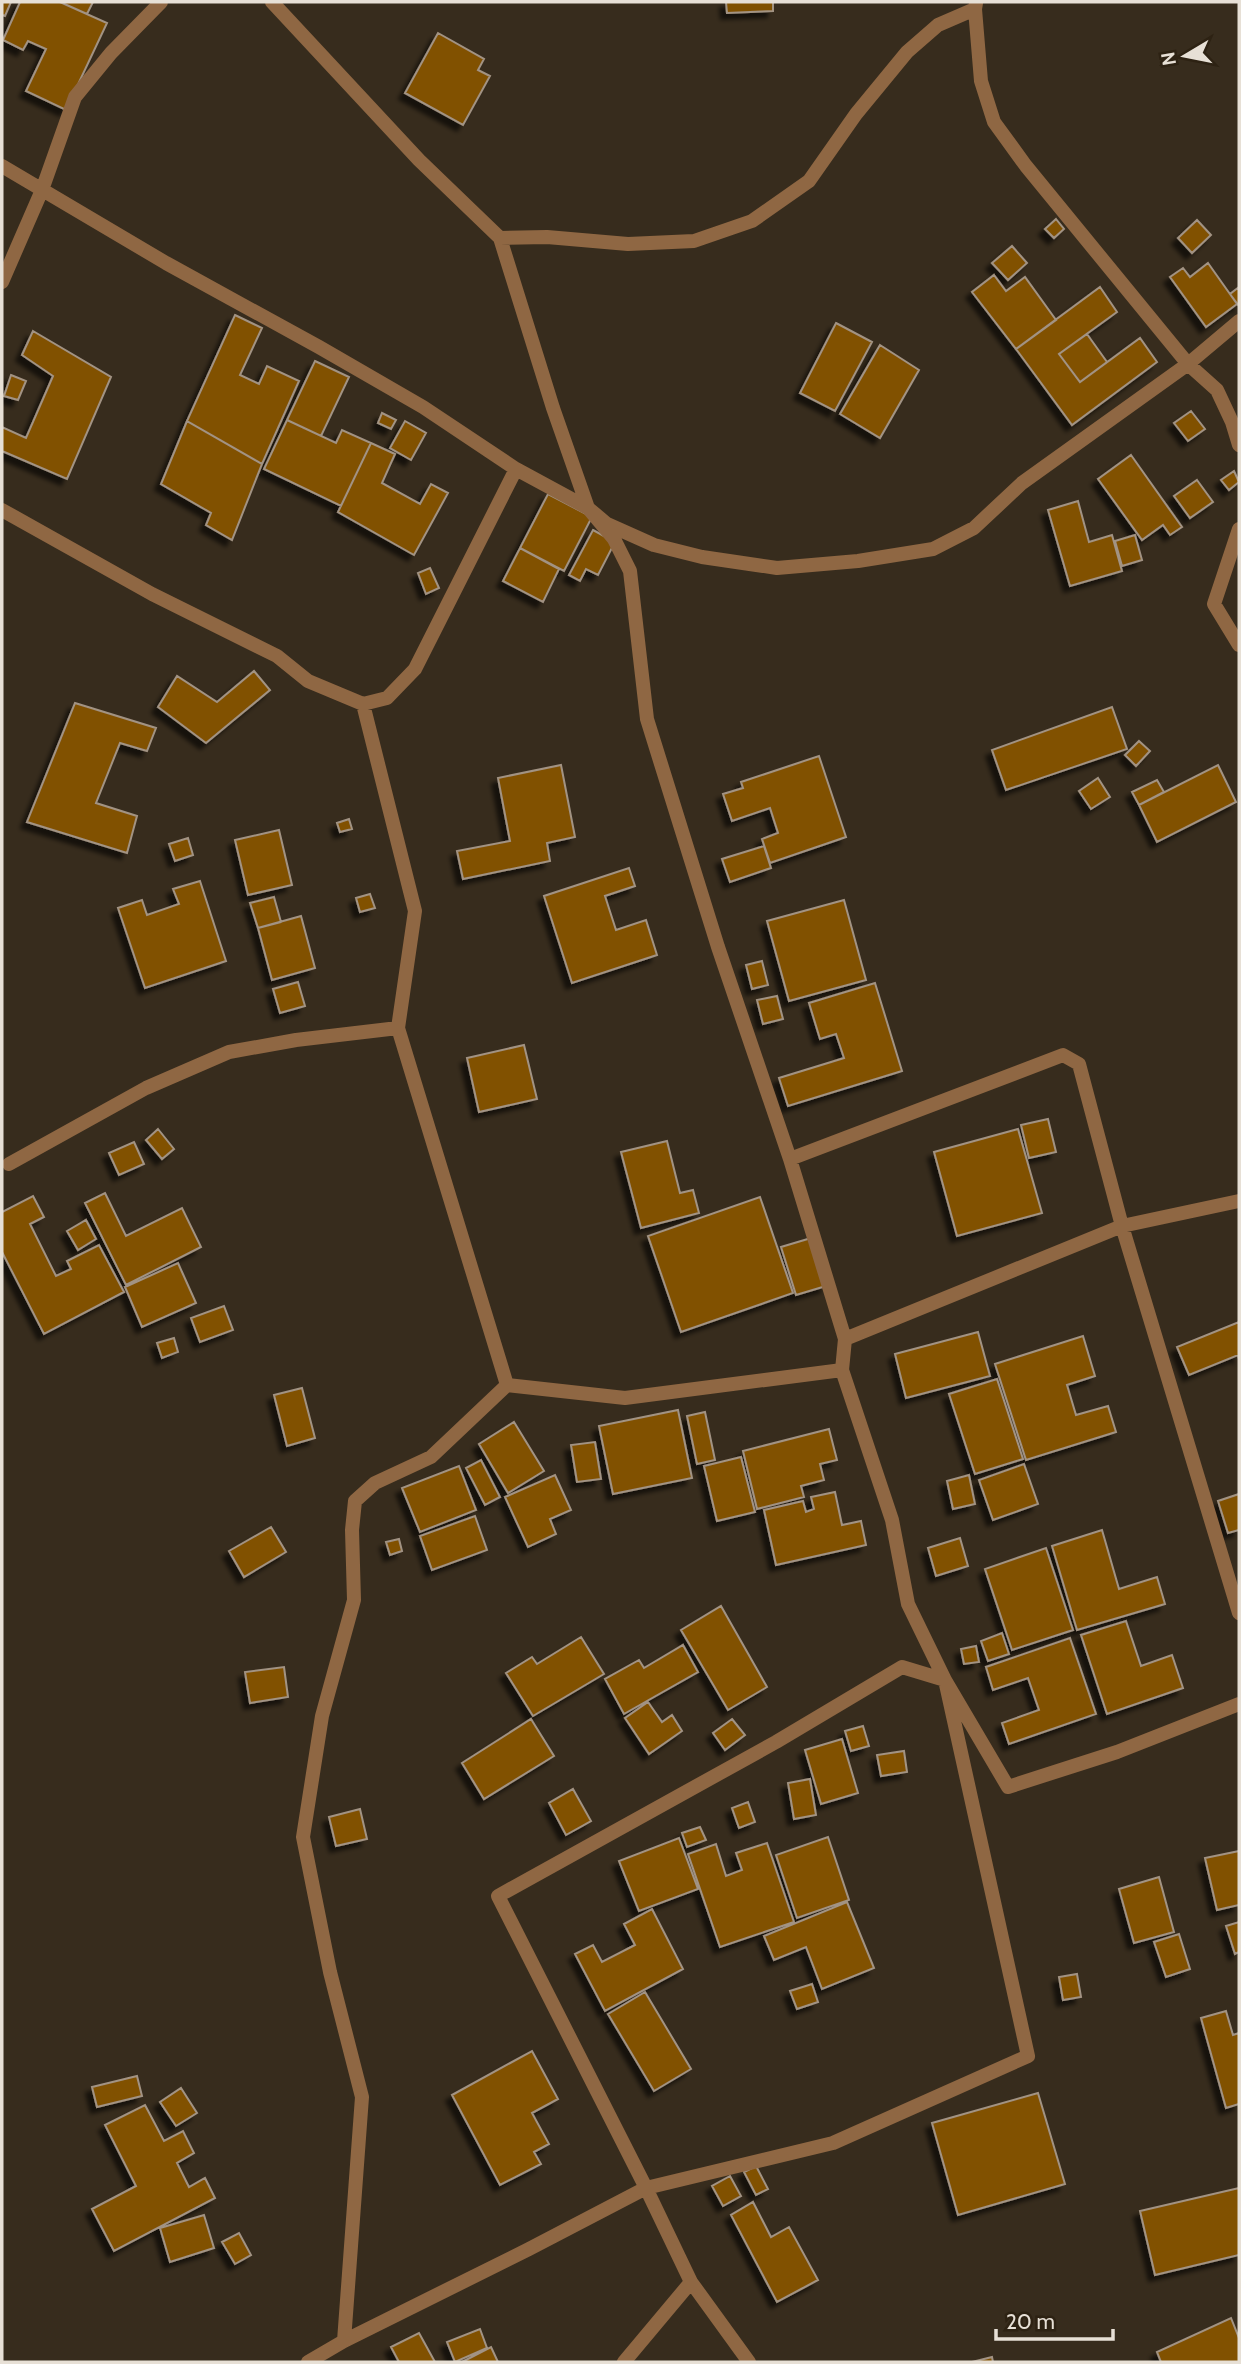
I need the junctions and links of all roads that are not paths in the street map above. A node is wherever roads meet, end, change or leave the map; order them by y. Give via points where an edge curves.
1 (161, 2) edge
2 (272, 2) edge
3 (976, 5) edge
4 (2, 166) edge
5 (42, 190) junction
6 (500, 238) junction
7 (2, 282) edge
8 (1239, 321) edge
9 (1188, 364) junction
10 (1239, 445) edge
11 (516, 469) junction
12 (588, 508) junction
13 (2, 510) edge
14 (1239, 529) edge
15 (1239, 645) edge
16 (363, 704) junction
17 (398, 1028) junction
18 (790, 1159) junction
19 (9, 1164) dead end
20 (1239, 1201) edge
21 (1122, 1226) junction
22 (845, 1339) junction
23 (842, 1370) junction
24 (507, 1385) junction
25 (1239, 1613) edge
26 (945, 1680) junction
27 (1239, 1704) edge
28 (646, 2188) junction
29 (691, 2282) junction
30 (344, 2341) junction
31 (308, 2362) edge
32 (624, 2362) edge
33 (749, 2362) edge

1 - 5 street via 75,97
2 - 6 street via 419,160
3 - 6 street via 938,25 907,52 809,181 752,221 694,241 628,244
3 - 9 street via 981,80 994,122
4 - 5 street
5 - 7 street
5 - 11 street via 423,407
6 - 12 street
8 - 9 street
9 - 10 street via 1217,390
9 - 12 street via 1022,482 974,528 933,550 777,568 654,545 607,524
11 - 12 street
11 - 16 street via 415,669 387,698
12 - 18 street via 614,538 630,571 647,719
13 - 16 street via 152,594 277,656 308,681
14 - 15 street via 1214,604
16 - 17 street via 415,911
17 - 19 street via 229,1052 146,1088
17 - 24 street
18 - 21 street via 1063,1055 1079,1064
18 - 22 street
20 - 21 street
21 - 22 street
21 - 25 street
22 - 23 street
23 - 24 street via 625,1398
23 - 26 street via 892,1520 908,1604
24 - 30 street via 431,1457 375,1483 355,1501 354,1600 322,1716 303,1837 330,1972 362,2097
26 - 27 street via 1008,1787 1118,1752
26 - 28 street via 1028,2056 833,2143
26 - 28 street via 902,1667 498,1896
28 - 29 street
28 - 30 street
29 - 32 street
29 - 33 street
30 - 31 street

